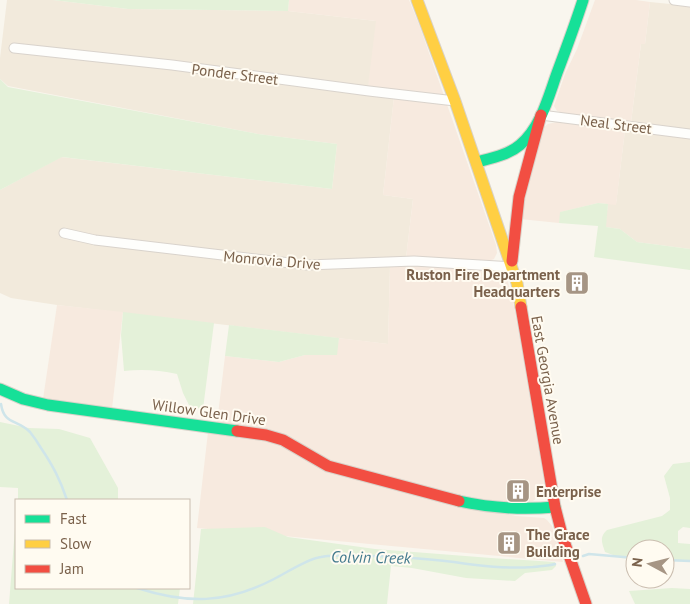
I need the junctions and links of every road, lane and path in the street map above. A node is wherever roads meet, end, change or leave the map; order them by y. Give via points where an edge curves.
1 (417, 0) edge
2 (582, 0) edge
3 (674, 0) edge
4 (690, 2) edge
5 (14, 48) dead end
6 (455, 101) junction
7 (541, 115) junction
8 (690, 134) edge
9 (476, 162) junction
10 (64, 233) dead end
11 (512, 267) junction
12 (0, 389) edge
13 (555, 507) junction
14 (586, 604) edge

1 - 6 main road, East Georgia Avenue
2 - 7 main road
3 - 4 street
5 - 6 street, Ponder Street
6 - 9 main road, East Georgia Avenue
7 - 8 street, Neal Street
7 - 9 main road via 531,135 518,147
7 - 11 main road via 519,197
9 - 11 main road, East Georgia Avenue
10 - 11 street, Monrovia Drive via 95,240 307,265 414,261
11 - 13 main road, East Georgia Avenue
12 - 13 main road, Willow Glen Drive via 43,404 272,437 328,466 460,501 524,510
13 - 14 main road, East Georgia Avenue

